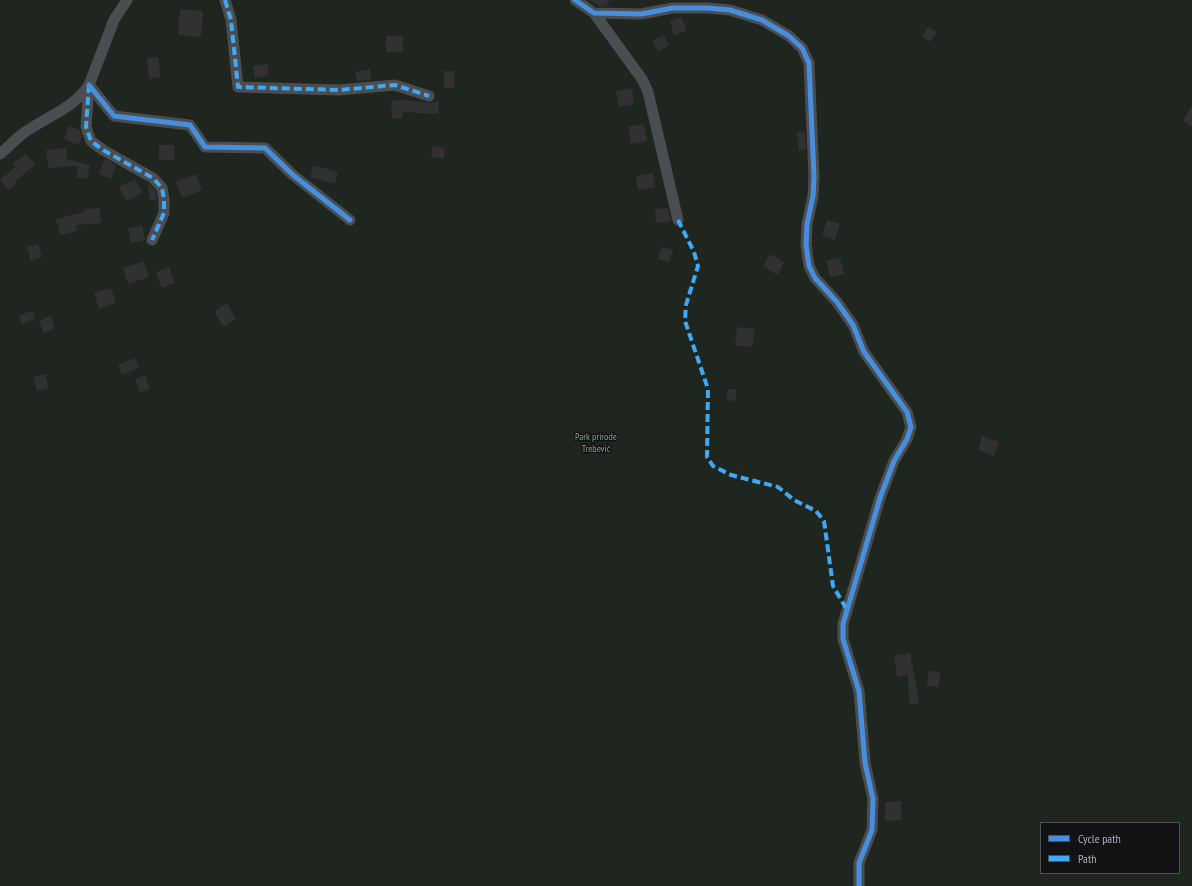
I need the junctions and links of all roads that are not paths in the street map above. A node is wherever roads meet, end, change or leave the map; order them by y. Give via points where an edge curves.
1 (127, 0) edge
2 (225, 0) edge
3 (575, 0) edge
4 (594, 13) junction
5 (89, 85) junction
6 (429, 96) dead end
7 (0, 154) edge
8 (350, 220) dead end
9 (678, 220) dead end
10 (152, 240) dead end
11 (859, 886) edge

1 - 5 street via 114,20
2 - 6 street via 231,20 238,87 339,90 395,85
3 - 4 street
4 - 9 street via 642,79 648,92
4 - 11 street via 641,14 680,8 730,10 762,20 789,36 802,48 809,63 814,177 807,224 809,266 815,278 837,302 853,325 864,352 907,412 911,427 908,439 894,461 880,498 842,624 843,639 858,691 865,763 873,798 872,830 859,863
5 - 7 street via 74,101 22,134
5 - 8 street via 114,116 190,125 205,147 265,148 293,175
5 - 10 street via 86,127 91,141 153,178 162,188 164,213

